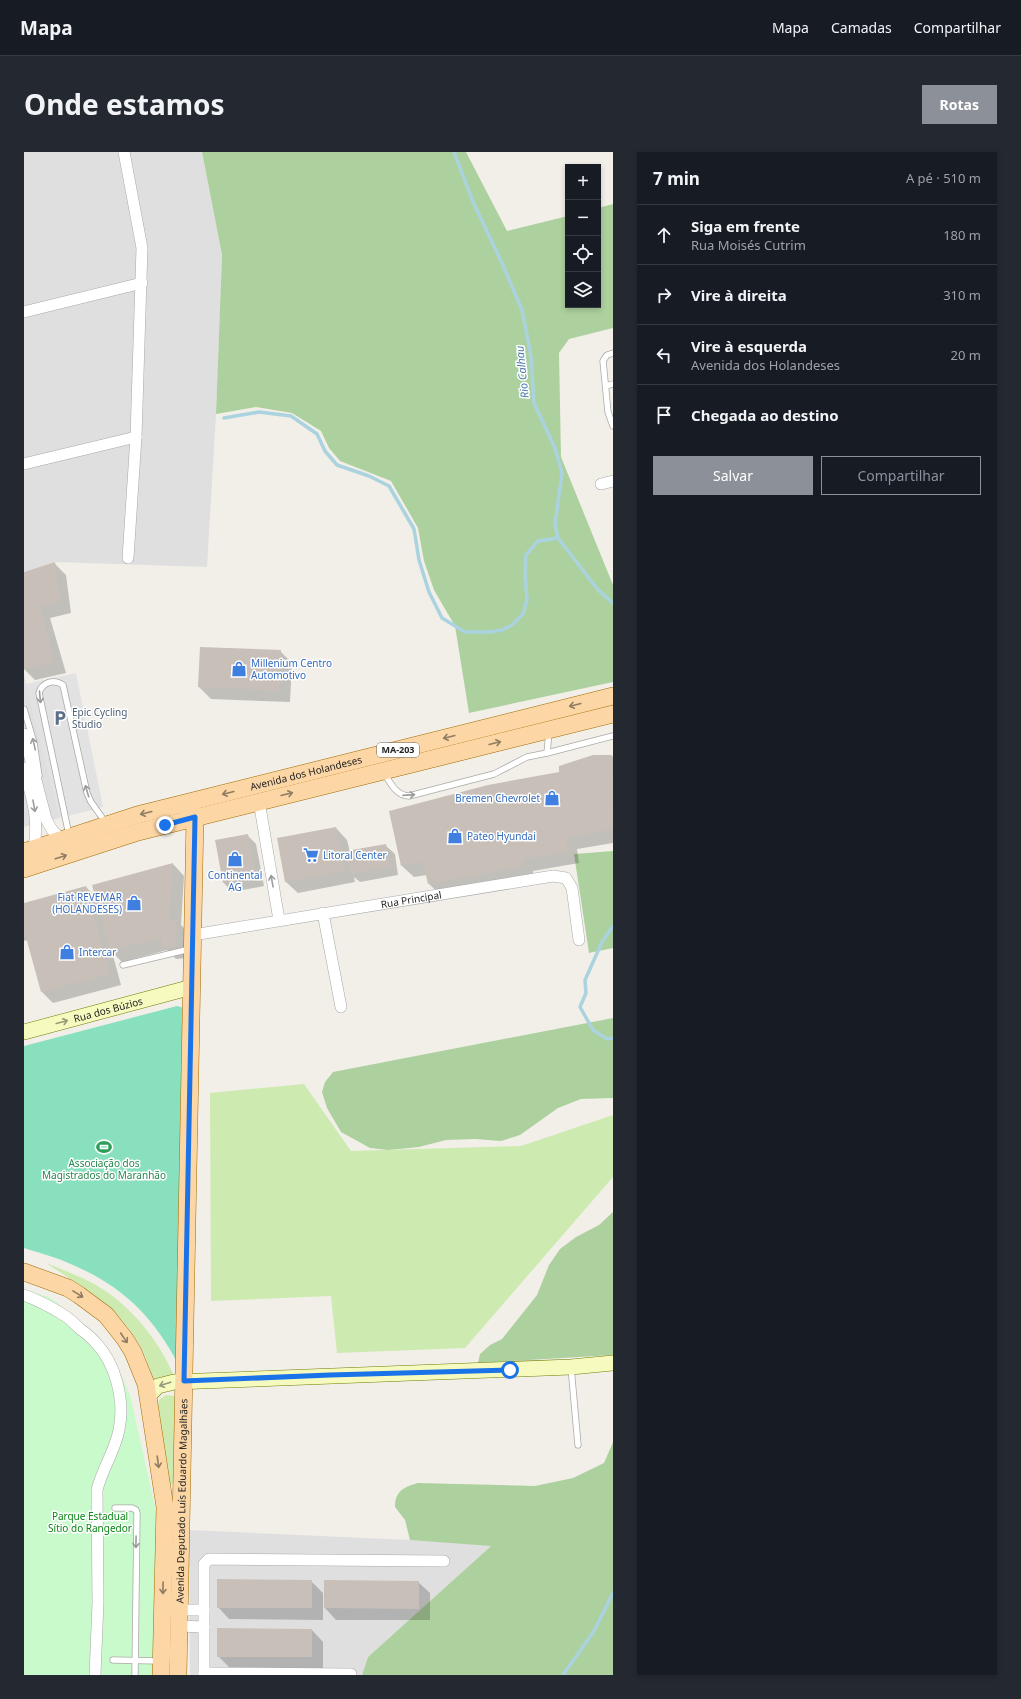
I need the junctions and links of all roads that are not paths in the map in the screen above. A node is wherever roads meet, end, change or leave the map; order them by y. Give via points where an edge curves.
1 (124, 152) edge
2 (142, 283) junction
3 (24, 312) edge
4 (613, 354) edge
5 (613, 384) edge
6 (606, 386) junction
7 (613, 426) edge
8 (136, 437) junction
9 (24, 464) edge
10 (613, 481) edge
11 (601, 484) dead end
12 (128, 558) dead end
13 (613, 696) edge
14 (24, 709) edge
15 (613, 714) edge
16 (549, 730) junction
17 (24, 734) edge
18 (613, 736) edge
19 (547, 753) junction
20 (24, 768) edge
21 (382, 771) junction
22 (26, 781) edge
23 (41, 797) junction
24 (259, 801) junction
25 (184, 804) junction
26 (195, 817) junction
27 (107, 825) junction
28 (66, 839) junction
29 (29, 850) edge
30 (24, 869) edge
31 (323, 913) junction
32 (279, 920) junction
33 (579, 940) dead end
34 (193, 942) junction
35 (123, 965) dead end
36 (192, 987) junction
37 (340, 1007) dead end
38 (24, 1032) edge
39 (24, 1272) edge
40 (24, 1295) edge
41 (613, 1363) edge
42 (571, 1367) junction
43 (184, 1381) junction
44 (149, 1395) junction
45 (578, 1445) dead end
46 (115, 1508) dead end
47 (444, 1562) dead end
48 (179, 1610) junction
49 (204, 1610) junction
50 (179, 1626) junction
51 (204, 1627) junction
52 (113, 1660) dead end
53 (135, 1660) junction
54 (161, 1668) edge
55 (204, 1674) edge
56 (351, 1674) edge
57 (95, 1675) edge
58 (135, 1675) edge
59 (178, 1675) edge

1 - 2 street via 140,229
2 - 3 street
2 - 8 street
4 - 6 lane via 607,355 603,361
5 - 6 lane
6 - 7 lane via 608,412
8 - 9 street
8 - 12 street
10 - 11 street
13 -> 25 main road, Avenida dos Holandeses / MA-203
23 -> 14 lane via 36,754
15 - 16 main road, Avenida dos Holandeses / MA-203
16 - 19 lane
21 -> 16 main road, Avenida dos Holandeses / MA-203
17 - 23 street
18 - 19 lane
21 -> 19 lane via 400,794 409,796 494,774 527,757
20 - 22 street
24 -> 21 main road, Avenida dos Holandeses / MA-203
22 -> 29 street via 36,820
23 - 28 street via 46,819 52,830
24 - 26 main road, Avenida dos Holandeses / MA-203
32 -> 24 street
25 - 26 main road
25 -> 27 main road, Avenida dos Holandeses / MA-203
30 -> 26 main road, Avenida dos Holandeses / MA-203 via 138,832
26 - 34 main road, Avenida Deputado Luís Eduardo Magalhães
27 - 28 main road, Avenida dos Holandeses / MA-203
27 -> 28 lane via 87,793 63,685 55,682 45,683 38,693
28 - 29 main road, Avenida dos Holandeses / MA-203
31 - 32 street, Rua Principal
31 - 33 street, Rua Principal via 553,876 566,878 572,888
31 - 37 street
32 - 34 street, Rua Principal
34 - 35 lane
34 - 36 main road, Avenida Deputado Luís Eduardo Magalhães
38 -> 36 street, Rua dos Búzios
36 - 43 main road, Avenida Deputado Luís Eduardo Magalhães
39 -> 44 main road, Avenida Deputado Luís Eduardo Magalhães via 68,1288 106,1315 133,1352
40 - 57 street via 64,1314 95,1342 107,1358 119,1395 120,1414 116,1443 97,1490 98,1602
41 - 42 street
42 - 43 street
42 - 45 lane
43 -> 44 street via 163,1384
43 - 48 main road, Avenida Deputado Luís Eduardo Magalhães
44 -> 54 main road, Avenida Deputado Luís Eduardo Magalhães via 165,1507
46 -> 53 lane via 136,1510
47 - 49 street via 209,1559 204,1564
48 - 49 street
48 - 50 main road, Avenida Deputado Luís Eduardo Magalhães
49 - 51 street
50 - 51 street
50 - 59 main road, Avenida Deputado Luís Eduardo Magalhães
51 - 55 street
52 - 53 lane
53 - 54 lane
53 - 58 lane
55 - 56 street

